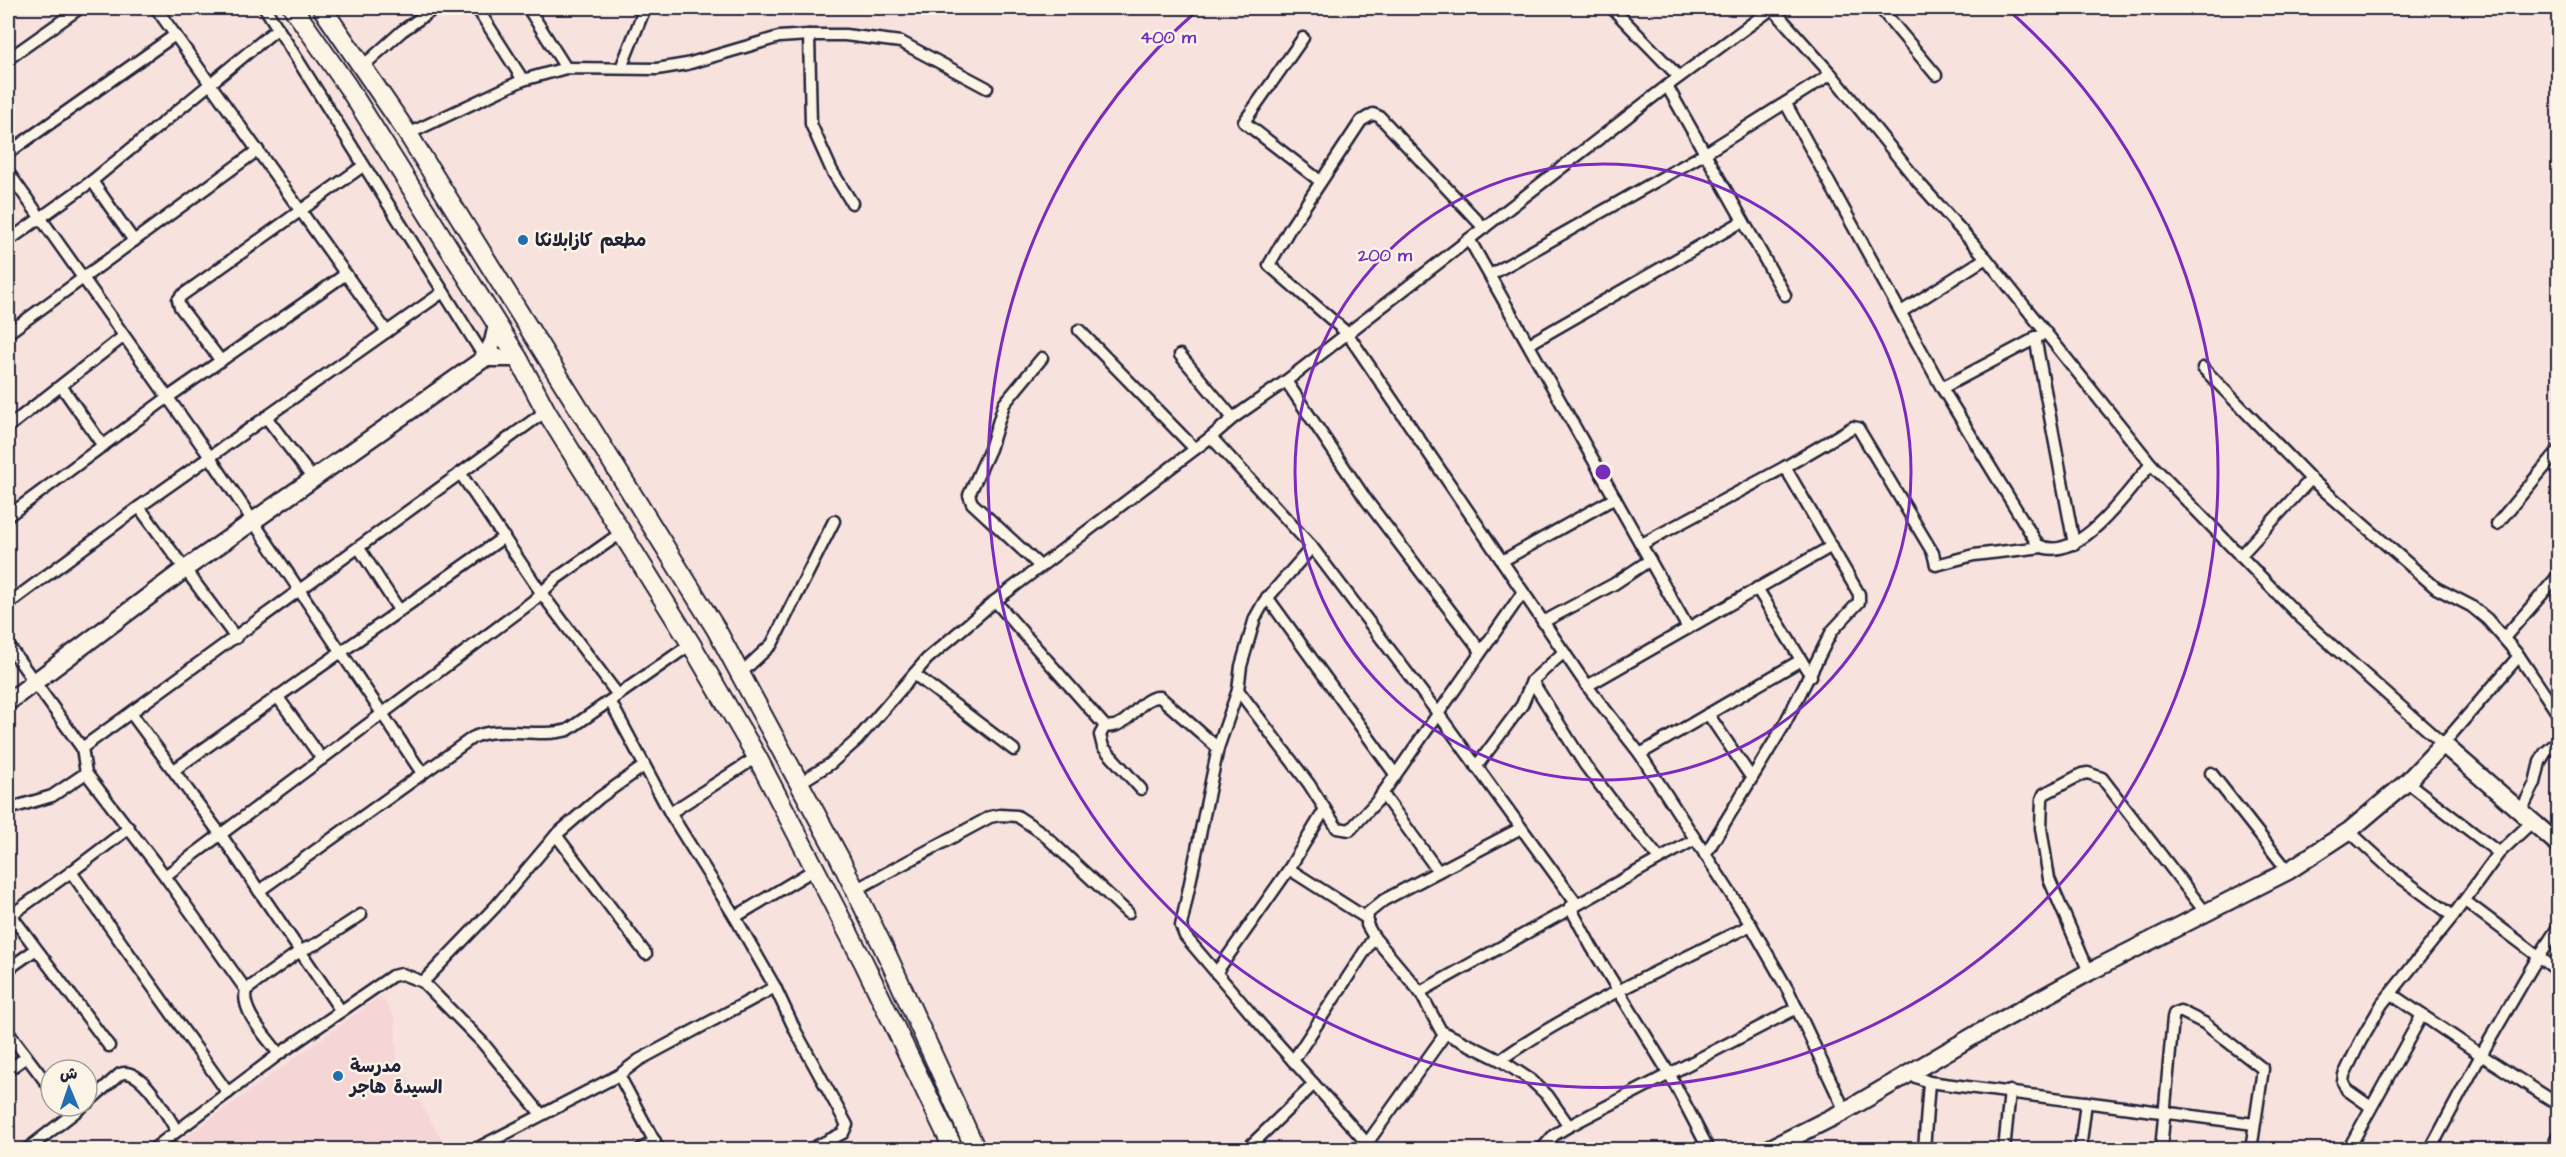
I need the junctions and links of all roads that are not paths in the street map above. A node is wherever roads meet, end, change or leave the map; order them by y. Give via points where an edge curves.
1 (80, 8) edge
2 (156, 8) edge
3 (265, 8) edge
4 (293, 8) edge
5 (322, 8) edge
6 (435, 8) edge
7 (477, 8) edge
8 (528, 8) edge
9 (645, 8) edge
10 (1612, 8) edge
11 (1772, 8) edge
12 (1880, 8) edge
13 (278, 28) junction
14 (175, 35) junction
15 (809, 35) junction
16 (1303, 38) dead end
17 (8, 60) edge
18 (363, 66) junction
19 (566, 68) junction
20 (621, 68) junction
21 (1831, 74) junction
22 (1936, 75) dead end
23 (1679, 77) junction
24 (524, 80) junction
25 (210, 84) junction
26 (1667, 86) junction
27 (987, 88) dead end
28 (1786, 104) junction
29 (408, 134) junction
30 (258, 150) junction
31 (8, 153) edge
32 (1704, 154) junction
33 (363, 166) junction
34 (8, 172) edge
35 (92, 181) junction
36 (1320, 181) junction
37 (852, 203) dead end
38 (300, 210) junction
39 (40, 218) junction
40 (1743, 220) junction
41 (1484, 228) junction
42 (1469, 239) junction
43 (8, 241) edge
44 (134, 241) junction
45 (1986, 258) junction
46 (346, 274) junction
47 (1490, 275) junction
48 (82, 279) junction
49 (443, 292) junction
50 (1785, 295) dead end
51 (1901, 312) junction
52 (497, 325) junction
53 (1079, 330) dead end
54 (8, 332) edge
55 (387, 332) junction
56 (1347, 333) junction
57 (2047, 333) junction
58 (124, 336) junction
59 (2035, 337) junction
60 (1529, 344) junction
61 (1180, 355) dead end
62 (1042, 357) dead end
63 (485, 358) junction
64 (518, 358) junction
65 (220, 361) junction
66 (2203, 368) dead end
67 (1286, 381) junction
68 (62, 387) junction
69 (1942, 388) junction
70 (168, 398) junction
71 (546, 411) junction
72 (266, 417) junction
73 (1233, 418) junction
74 (8, 427) edge
75 (1211, 438) junction
76 (103, 446) junction
77 (1195, 450) junction
78 (2559, 451) edge
79 (210, 457) junction
80 (2151, 464) junction
81 (1785, 468) junction
82 (460, 473) junction
83 (313, 479) junction
84 (2312, 479) junction
85 (1615, 498) junction
86 (139, 507) junction
87 (8, 516) edge
88 (254, 521) junction
89 (834, 521) dead end
90 (2497, 524) dead end
91 (621, 533) junction
92 (504, 537) junction
93 (1642, 544) junction
94 (2074, 544) junction
95 (1832, 546) junction
96 (1312, 547) junction
97 (2042, 547) junction
98 (359, 548) junction
99 (2240, 556) junction
100 (1650, 560) junction
101 (1502, 561) junction
102 (1041, 567) junction
103 (185, 569) junction
104 (2559, 576) edge
105 (1757, 588) junction
106 (300, 591) junction
107 (1523, 592) junction
108 (542, 594) junction
109 (1268, 597) junction
110 (995, 601) junction
111 (8, 604) edge
112 (399, 610) junction
113 (1543, 622) junction
114 (1688, 628) junction
115 (236, 638) junction
116 (2504, 638) junction
117 (691, 644) junction
118 (8, 645) edge
119 (1480, 650) junction
120 (340, 651) junction
121 (1564, 652) junction
122 (2519, 656) junction
123 (1801, 660) junction
124 (741, 673) junction
125 (914, 674) junction
126 (1810, 676) junction
127 (1532, 681) junction
128 (35, 682) junction
129 (1587, 686) junction
130 (1238, 690) junction
131 (2559, 695) edge
132 (277, 696) junction
133 (614, 698) junction
134 (8, 702) edge
135 (2551, 704) junction
136 (1437, 712) junction
137 (131, 713) junction
138 (381, 713) junction
139 (1708, 714) junction
140 (2559, 714) edge
141 (1105, 726) junction
142 (2559, 741) edge
143 (2443, 744) junction
144 (82, 748) junction
145 (1218, 748) junction
146 (1014, 750) dead end
147 (1640, 754) junction
148 (757, 758) junction
149 (322, 759) junction
150 (644, 766) junction
151 (1476, 767) junction
152 (174, 770) junction
153 (86, 773) junction
154 (422, 773) junction
155 (2211, 773) dead end
156 (1395, 774) junction
157 (1751, 777) junction
158 (801, 782) junction
159 (2407, 782) junction
160 (1141, 789) dead end
161 (1382, 793) junction
162 (8, 809) edge
163 (1325, 809) junction
164 (670, 813) junction
165 (2527, 816) junction
166 (129, 828) junction
167 (1521, 828) junction
168 (2349, 831) junction
169 (221, 835) junction
170 (556, 835) junction
171 (1694, 840) junction
172 (2559, 844) edge
173 (2499, 853) junction
174 (1705, 855) junction
175 (1659, 858) junction
176 (815, 869) junction
177 (1288, 869) junction
178 (2288, 871) junction
179 (71, 872) junction
180 (1438, 872) junction
181 (165, 876) junction
182 (855, 890) junction
183 (259, 891) junction
184 (2464, 901) junction
185 (1573, 905) junction
186 (2205, 912) junction
187 (9, 913) edge
188 (1128, 913) dead end
189 (361, 915) dead end
190 (2453, 916) junction
191 (735, 917) junction
192 (1366, 918) junction
193 (1750, 925) junction
194 (2559, 927) edge
195 (1374, 937) junction
196 (35, 950) junction
197 (300, 951) junction
198 (646, 954) dead end
199 (2538, 957) junction
200 (8, 969) edge
201 (2559, 971) edge
202 (2089, 972) junction
203 (1216, 973) junction
204 (423, 982) junction
205 (776, 987) junction
206 (246, 990) junction
207 (1618, 991) junction
208 (1420, 992) junction
209 (2391, 994) junction
210 (1797, 1008) junction
211 (340, 1011) junction
212 (2422, 1015) junction
213 (8, 1032) edge
214 (1444, 1034) junction
215 (109, 1046) dead end
216 (279, 1054) junction
217 (2481, 1055) junction
218 (25, 1058) junction
219 (1500, 1060) junction
220 (1293, 1061) junction
221 (8, 1070) edge
222 (1908, 1074) junction
223 (39, 1075) edge
224 (619, 1075) junction
225 (1670, 1075) junction
226 (1929, 1082) junction
227 (1314, 1084) junction
228 (2010, 1091) junction
229 (99, 1092) edge
230 (228, 1093) junction
231 (2086, 1102) junction
232 (2559, 1104) edge
233 (2371, 1107) junction
234 (1845, 1111) junction
235 (2164, 1111) junction
236 (541, 1114) junction
237 (69, 1118) edge
238 (2254, 1124) junction
239 (1569, 1126) junction
240 (177, 1131) junction
241 (2559, 1135) edge
242 (657, 1145) edge
243 (1370, 1146) edge
244 (26, 1149) edge
245 (152, 1149) edge
246 (474, 1149) edge
247 (639, 1149) edge
248 (809, 1149) edge
249 (954, 1149) edge
250 (976, 1149) edge
251 (1246, 1149) edge
252 (1541, 1149) edge
253 (1709, 1149) edge
254 (1767, 1149) edge
255 (1924, 1149) edge
256 (2004, 1149) edge
257 (2080, 1149) edge
258 (2161, 1149) edge
259 (2251, 1149) edge
260 (2348, 1149) edge
261 (2430, 1149) edge
262 (2551, 1149) edge

1 - 17 street
2 - 14 street
3 - 13 street
4 - 52 main road via 348,87
5 - 18 main road
6 - 18 street
7 - 24 street
8 - 19 street
9 - 20 street
10 - 23 street
11 - 21 street
11 - 23 street
12 - 22 street
13 - 25 street
13 - 33 street
14 - 25 street
14 - 31 street
15 - 20 street via 770,39 677,66
15 - 27 street via 845,34 901,42
15 - 37 street via 812,124 832,171
16 - 36 street via 1244,122
18 - 29 main road
19 - 20 street
19 - 24 street
21 - 28 street
21 - 45 street via 1918,183
23 - 26 street
24 - 29 street
25 - 30 street
25 - 35 street
26 - 32 street
26 - 41 street
28 - 32 street
28 - 51 street
29 - 124 main road
30 - 38 street
30 - 44 street
32 - 40 street
32 - 47 street
33 - 38 street
33 - 49 street
34 - 39 street
35 - 39 street
35 - 44 street
36 - 41 street via 1361,121 1373,114
36 - 56 street via 1269,265
38 - 46 street
38 - 65 street via 178,300
39 - 43 street
39 - 48 street
40 - 50 street
40 - 60 street
41 - 42 street
42 - 47 street
42 - 56 street
44 - 48 street
45 - 51 street
45 - 57 street
46 - 55 street
46 - 65 street
47 - 60 street
48 - 54 street
48 - 58 street
49 - 55 street
49 - 63 street
51 - 69 street
52 - 63 street
52 - 64 main road
53 - 77 street
55 - 72 street
56 - 67 street
56 - 101 street
57 - 59 street
57 - 80 street
58 - 68 street
58 - 70 street
59 - 69 street
59 - 94 street
60 - 85 street
61 - 73 street
62 - 102 street via 1004,404 969,495 972,503
63 - 64 street
63 - 83 street
64 - 71 main road
65 - 70 street
66 - 84 street
67 - 73 street
67 - 119 street via 1367,501
68 - 74 street
68 - 76 street
69 - 97 street
70 - 76 street
70 - 79 street
71 - 82 street
71 - 91 main road
72 - 79 street
72 - 83 street
73 - 75 street
75 - 77 street
75 - 96 street
76 - 87 street
77 - 102 street
78 - 90 street
79 - 86 street
79 - 88 street
80 - 94 street via 2090,533
80 - 99 street
81 - 93 street
81 - 95 street
81 - 97 street via 1856,427 1936,565 1974,555
82 - 92 street
82 - 98 street
83 - 88 street
84 - 99 street
84 - 116 street via 2436,588 2471,606
85 - 93 street
85 - 101 street
86 - 103 street
86 - 111 street
88 - 103 street
88 - 106 street
89 - 124 street via 772,644
91 - 108 street
91 - 117 main road
92 - 108 street
92 - 112 street
93 - 100 street
94 - 97 street via 2064,548
95 - 105 street
95 - 126 street via 1860,598 1832,632
96 - 109 street
96 - 136 street
98 - 106 street
98 - 112 street
99 - 143 street via 2300,617
100 - 113 street
100 - 114 street
101 - 107 street
102 - 110 street
103 - 115 street
103 - 128 street
104 - 116 street
105 - 114 street
105 - 123 street
106 - 115 street
106 - 120 street
107 - 113 street
107 - 119 street
108 - 133 street
108 - 138 street
109 - 130 street via 1255,618
109 - 156 street
110 - 125 street
110 - 141 street
112 - 120 street
113 - 121 street
114 - 129 street
115 - 137 street
116 - 122 street
117 - 133 street
117 - 148 main road
118 - 128 street
119 - 136 street
120 - 132 street
120 - 138 street
121 - 127 street
121 - 129 street
122 - 135 street
122 - 143 street
123 - 126 street
123 - 139 street
124 - 158 main road
125 - 146 street
125 - 158 street via 857,740
126 - 157 street
127 - 151 street via 1522,705
127 - 175 street via 1585,765
128 - 134 street
128 - 144 street
129 - 147 street
130 - 145 street
130 - 163 street
131 - 135 street
132 - 149 street
132 - 152 street
133 - 150 street
133 - 154 street via 559,733 481,733
135 - 140 street
136 - 151 street
136 - 156 street
137 - 144 street
137 - 152 street
138 - 149 street
138 - 154 street
139 - 147 street
139 - 157 street
141 - 145 street via 1124,722 1156,696
141 - 160 street via 1100,735 1103,747
142 - 165 street via 2540,762
143 - 159 street
143 - 165 street
144 - 153 street
145 - 203 street via 1181,926
147 - 171 street
148 - 164 street
148 - 176 main road
149 - 169 street
150 - 164 street
150 - 170 street
151 - 167 street
152 - 169 street
153 - 162 street via 52,796
153 - 166 street
154 - 183 street
155 - 178 street
156 - 161 street
157 - 174 street
158 - 182 main road
159 - 168 street
159 - 173 street
161 - 163 street via 1350,830 1336,828
161 - 180 street
163 - 177 street
164 - 191 street
165 - 172 street
165 - 173 street
166 - 179 street
166 - 181 street
167 - 180 street
167 - 185 street
168 - 178 street
168 - 190 street via 2396,874
169 - 181 street
169 - 183 street
170 - 198 street
170 - 204 street via 496,906
171 - 174 street
171 - 175 street
173 - 184 street
174 - 193 street
175 - 185 street
176 - 191 street
176 - 249 main road
177 - 192 street
177 - 203 street
178 - 186 street
179 - 187 street
179 - 230 street
180 - 192 street via 1384,900
181 - 206 street
182 - 188 street via 990,817 1008,814 1041,832
182 - 250 main road
183 - 197 street
184 - 190 street
184 - 199 street
185 - 207 street
185 - 208 street
186 - 202 street
186 - 202 street via 2102,778 2082,774 2044,794 2042,828 2053,892
187 - 196 street
189 - 197 street
190 - 209 street
191 - 205 street
192 - 195 street
193 - 207 street
193 - 210 street
194 - 199 street
195 - 208 street
195 - 220 street
196 - 200 street
196 - 215 street
197 - 206 street
197 - 211 street
199 - 201 street
199 - 217 street
202 - 222 street
203 - 220 street
204 - 211 street via 402,974 392,976
204 - 236 street via 482,1042
205 - 224 street via 639,1060
205 - 248 street via 847,1125 843,1133
206 - 216 street via 247,1008
207 - 219 street
207 - 225 street
208 - 214 street
209 - 212 street
209 - 233 street via 2344,1075 2347,1090
210 - 225 street
210 - 234 street
211 - 216 street
212 - 217 street
212 - 233 street
213 - 218 street
214 - 219 street
214 - 243 street
216 - 230 street
217 - 232 street
217 - 261 street
218 - 221 street
218 - 223 street
219 - 239 street via 1548,1096
220 - 227 street
222 - 226 street
222 - 234 street
224 - 236 street
224 - 242 street
225 - 239 street
225 - 253 street
226 - 228 street
226 - 255 street
227 - 243 street
227 - 251 street
228 - 231 street
228 - 256 street
229 - 240 street via 120,1074 134,1073
230 - 240 street
231 - 235 street
231 - 257 street
233 - 260 street
234 - 254 street
235 - 238 street
235 - 238 street via 2173,1018 2180,1011 2204,1023 2261,1065 2263,1079
235 - 258 street
236 - 246 street
237 - 244 street
238 - 259 street
239 - 252 street
240 - 245 street
241 - 262 street
242 - 247 street

